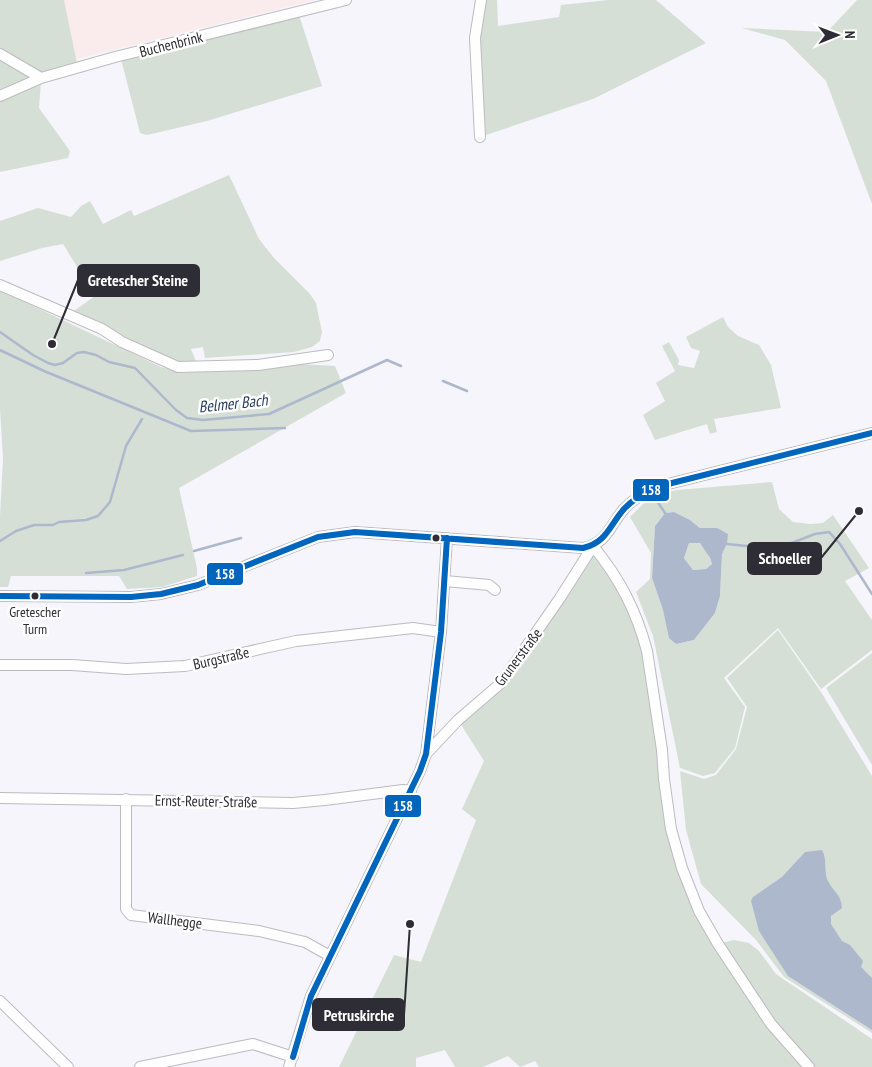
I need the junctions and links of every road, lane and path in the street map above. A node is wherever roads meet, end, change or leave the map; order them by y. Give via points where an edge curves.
1 (346, 0) edge
2 (481, 0) edge
3 (0, 54) edge
4 (41, 78) junction
5 (0, 96) edge
6 (480, 137) dead end
7 (0, 285) edge
8 (328, 355) dead end
9 (872, 434) edge
10 (447, 538) junction
11 (593, 546) junction
12 (445, 581) junction
13 (495, 590) dead end
14 (0, 596) edge
15 (440, 632) junction
16 (0, 665) edge
17 (426, 754) junction
18 (411, 791) junction
19 (0, 798) edge
20 (126, 799) junction
21 (330, 956) junction
22 (0, 1001) edge
23 (291, 1062) edge
24 (68, 1067) edge
25 (140, 1067) edge
26 (809, 1067) edge

1 - 4 street, Buchenbrink
2 - 6 street via 475,38
3 - 4 street
4 - 5 street, Buchenbrink
7 - 8 street via 102,329 122,342 178,367 258,365
9 - 11 street, Grunerstraße via 656,486 624,509 603,539
10 - 11 street via 583,548
10 - 12 street
10 - 14 street via 355,532 327,535 198,585 161,594 131,597
11 - 17 street, Grunerstraße via 501,683 458,720
11 - 26 street via 629,599 647,651 671,829 699,911 771,1024
12 - 13 street via 489,585
12 - 15 street
15 - 16 street, Burgstraße via 413,628 296,641 185,666 126,669
15 - 17 street
17 - 18 street
18 - 20 street, Ernst-Reuter-Straße via 293,802
18 - 21 street
19 - 20 street, Ernst-Reuter-Straße
20 - 21 street, Wallhegge via 126,909 131,914 258,931 305,942
21 - 23 street via 311,996
22 - 24 street
23 - 25 street via 253,1044

